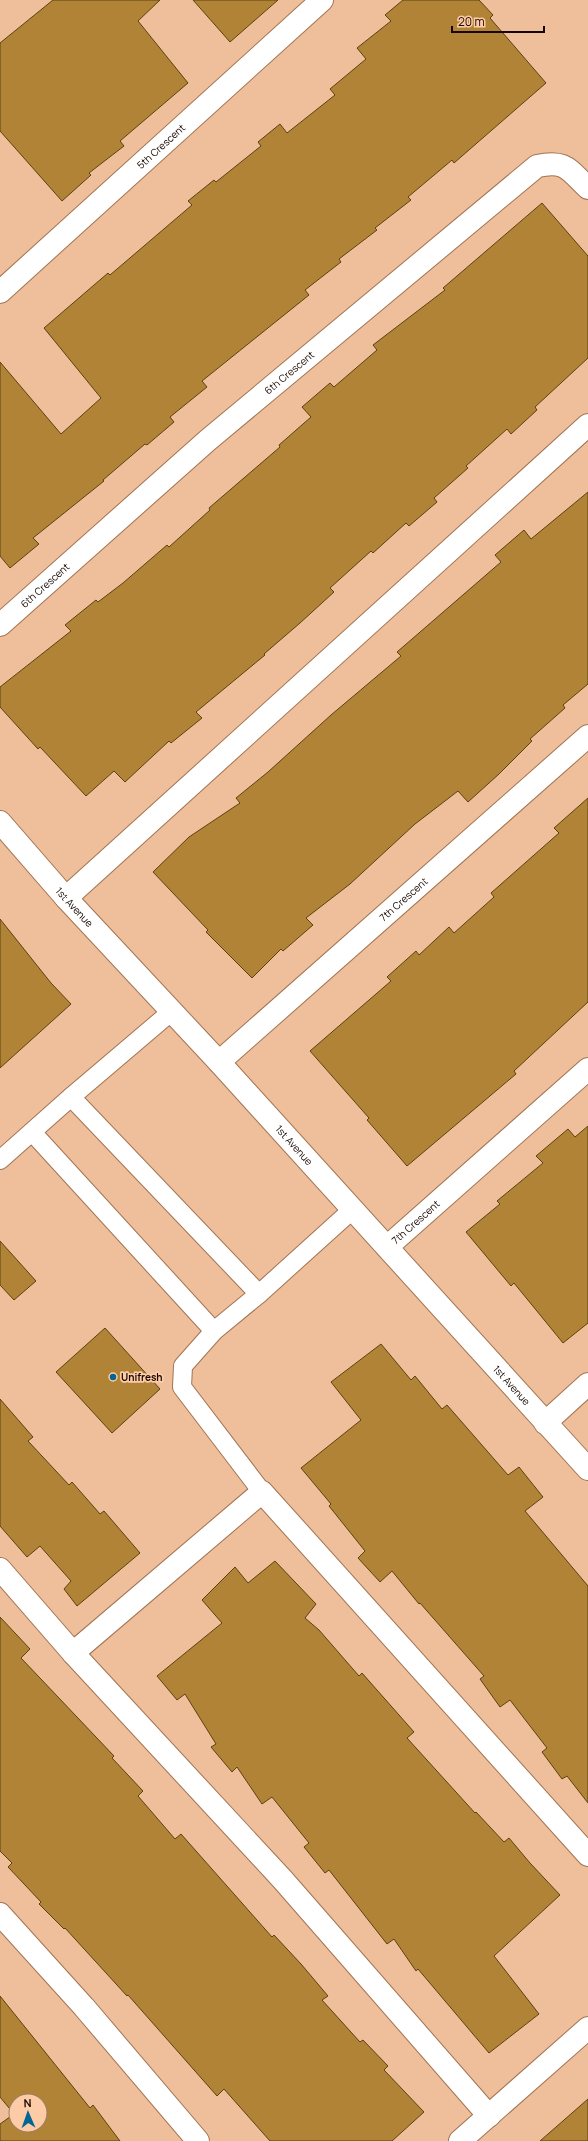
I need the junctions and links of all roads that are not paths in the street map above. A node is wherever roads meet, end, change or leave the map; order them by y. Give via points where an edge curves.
1 (322, 0) edge
2 (588, 188) edge
3 (0, 292) edge
4 (588, 424) edge
5 (0, 625) edge
6 (588, 736) edge
7 (0, 822) edge
8 (66, 898) junction
9 (172, 1012) junction
10 (218, 1062) junction
11 (588, 1069) edge
12 (71, 1097) junction
13 (32, 1132) junction
14 (0, 1160) edge
15 (352, 1210) junction
16 (387, 1247) junction
17 (259, 1294) junction
18 (214, 1331) junction
19 (588, 1384) edge
20 (545, 1423) junction
21 (588, 1469) edge
22 (262, 1492) junction
23 (0, 1569) edge
24 (73, 1653) junction
25 (588, 1855) edge
26 (0, 1914) edge
27 (588, 2028) edge
28 (490, 2116) junction
29 (198, 2141) edge
30 (460, 2141) edge

1 - 3 street, 5th Crescent
2 - 5 street, 6th Crescent via 564,165 537,166 208,440
4 - 8 street
6 - 10 street, 7th Crescent
7 - 8 street, 1st Avenue
8 - 9 street, 1st Avenue
9 - 10 street, 1st Avenue
9 - 12 lane
10 - 15 street, 1st Avenue
11 - 16 street, 7th Crescent
12 - 13 lane
12 - 17 lane
13 - 14 lane
13 - 18 lane
15 - 16 street, 1st Avenue
15 - 17 lane
16 - 20 street, 1st Avenue
17 - 18 lane
18 - 22 lane via 183,1366 182,1387
19 - 20 street
20 - 21 street, 1st Avenue
22 - 24 street
22 - 25 street
23 - 24 street
24 - 28 street via 283,1880
26 - 29 street via 84,2007
27 - 28 street
28 - 30 street

